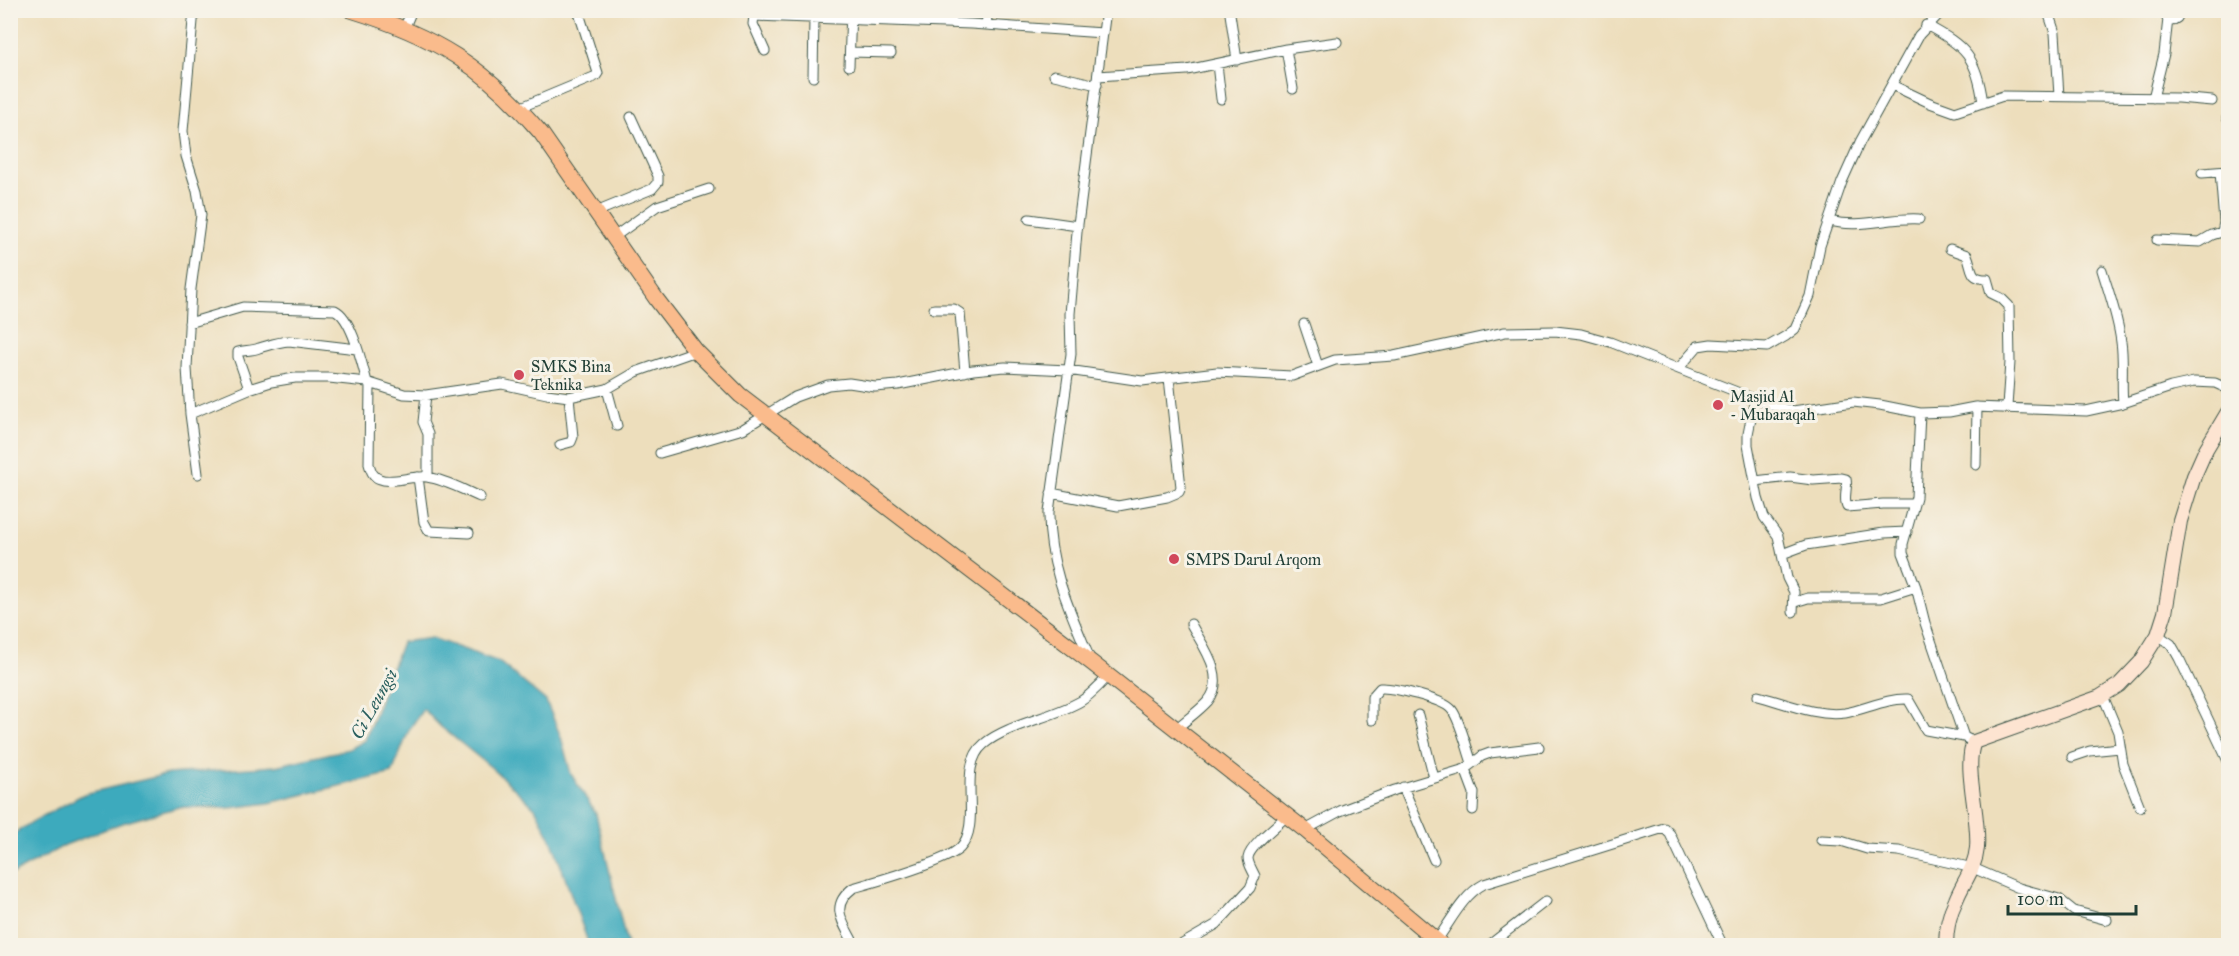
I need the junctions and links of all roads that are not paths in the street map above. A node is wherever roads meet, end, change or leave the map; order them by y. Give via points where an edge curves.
1 (194, 10) edge
2 (351, 10) edge
3 (412, 10) edge
4 (578, 10) edge
5 (988, 10) edge
6 (1106, 10) edge
7 (1943, 10) edge
8 (2051, 10) edge
9 (2161, 10) edge
10 (2181, 10) edge
11 (751, 13) edge
12 (1230, 14) dead end
13 (851, 15) edge
14 (814, 18) junction
15 (2168, 19) junction
16 (986, 25) junction
17 (1926, 26) junction
18 (404, 29) junction
19 (1103, 33) junction
20 (1337, 42) dead end
21 (1286, 49) junction
22 (765, 51) dead end
23 (850, 52) junction
24 (891, 53) dead end
25 (1237, 60) junction
26 (1217, 64) junction
27 (849, 66) dead end
28 (1054, 75) dead end
29 (813, 77) dead end
30 (1098, 81) junction
31 (1892, 85) junction
32 (1293, 89) dead end
33 (2059, 96) junction
34 (2153, 98) junction
35 (1221, 99) dead end
36 (2212, 101) dead end
37 (1983, 103) junction
38 (519, 108) junction
39 (631, 117) dead end
40 (2224, 171) edge
41 (2202, 173) dead end
42 (709, 189) dead end
43 (596, 212) junction
44 (1029, 219) dead end
45 (1919, 219) dead end
46 (1830, 221) junction
47 (1078, 226) junction
48 (614, 237) junction
49 (2157, 240) dead end
50 (1950, 249) dead end
51 (2102, 270) dead end
52 (934, 309) dead end
53 (189, 323) junction
54 (1304, 324) dead end
55 (357, 349) junction
56 (696, 351) junction
57 (1318, 366) junction
58 (1679, 368) junction
59 (1068, 370) junction
60 (965, 372) junction
61 (1169, 378) junction
62 (369, 383) junction
63 (2229, 388) edge
64 (249, 389) junction
65 (607, 389) junction
66 (426, 395) junction
67 (569, 397) junction
68 (1755, 399) junction
69 (2123, 403) junction
70 (1977, 407) junction
71 (2007, 407) junction
72 (2229, 412) edge
73 (1920, 413) junction
74 (190, 414) junction
75 (765, 414) junction
76 (617, 426) dead end
77 (560, 445) dead end
78 (660, 453) dead end
79 (1976, 465) dead end
80 (198, 474) dead end
81 (423, 477) junction
82 (1755, 481) junction
83 (1051, 493) junction
84 (480, 497) dead end
85 (1914, 504) junction
86 (1906, 532) junction
87 (469, 533) dead end
88 (1782, 554) junction
89 (1916, 587) junction
90 (1191, 624) dead end
91 (2158, 635) junction
92 (1092, 663) junction
93 (1108, 677) junction
94 (1758, 696) dead end
95 (2103, 696) junction
96 (1418, 715) dead end
97 (1372, 720) dead end
98 (1176, 729) junction
99 (1969, 740) junction
100 (1539, 747) dead end
101 (2120, 748) junction
102 (2072, 757) dead end
103 (2229, 761) edge
104 (1469, 766) junction
105 (1434, 778) junction
106 (1403, 787) junction
107 (2140, 807) dead end
108 (1473, 810) dead end
109 (1287, 816) junction
110 (1305, 830) junction
111 (1821, 840) dead end
112 (1434, 860) dead end
113 (1973, 868) junction
114 (1546, 901) dead end
115 (2107, 920) dead end
116 (1440, 943) edge
117 (855, 945) edge
118 (1179, 945) edge
119 (1488, 945) edge
120 (1723, 945) edge
121 (1946, 945) edge

1 - 53 street via 183,131 201,223
2 - 18 main road
3 - 18 street
4 - 38 street via 598,73
5 - 16 street
6 - 19 street
7 - 17 street
8 - 33 street
9 - 15 street
10 - 15 street via 2177,18
11 - 14 street
11 - 22 street
12 - 25 street
13 - 14 street
13 - 16 street
13 - 23 street
14 - 29 street
15 - 34 street
16 - 19 street
17 - 31 street
17 - 37 street via 1967,55 1978,71
18 - 38 main road via 449,50 492,81
19 - 30 street
20 - 21 street
21 - 25 street
21 - 32 street
23 - 24 street
23 - 27 street
25 - 26 street
26 - 30 street
26 - 35 street
28 - 30 street
30 - 47 street
31 - 37 street via 1950,111
31 - 46 street via 1860,142
33 - 34 street
33 - 37 street via 2003,96
34 - 36 street
38 - 43 main road
39 - 43 street via 658,182 652,189
40 - 41 street
40 - 49 street via 2222,232 2198,242
42 - 48 street via 657,206
43 - 48 main road
44 - 47 street
45 - 46 street via 1845,225
46 - 58 street via 1820,246 1810,296 1795,328 1767,347 1698,346
47 - 59 street
48 - 56 main road
50 - 71 street via 1967,255 1974,276 1987,279 1991,293 2009,306
51 - 69 street via 2121,340
52 - 60 street via 954,309 960,313
53 - 55 street via 243,307 335,310 347,324
53 - 74 street
54 - 57 street
55 - 62 street
55 - 64 street via 290,341 238,352
56 - 65 street via 636,372
56 - 75 main road
57 - 58 street via 1342,358 1404,354 1505,332 1555,331 1610,342
57 - 61 street via 1292,376 1223,372
58 - 68 street
59 - 60 street via 1005,367
59 - 61 street via 1142,381
59 - 83 street
60 - 75 street via 898,385 828,385
61 - 83 street via 1179,492 1118,506
62 - 64 street via 295,378
62 - 66 street via 404,394
62 - 81 street via 371,471 385,480
63 - 69 street via 2193,382
64 - 74 street
65 - 67 street
65 - 76 street
66 - 67 street via 502,384
66 - 81 street via 423,422 428,434
67 - 77 street via 573,437 571,442
68 - 73 street via 1793,411 1853,402
68 - 82 street via 1748,434
69 - 71 street via 2086,411
70 - 71 street
70 - 73 street
70 - 79 street
72 - 91 street via 2194,476 2180,521
73 - 85 street
74 - 80 street
75 - 78 street via 742,429
75 - 92 main road
81 - 84 street
81 - 87 street via 424,522 429,531
82 - 85 street via 1844,478 1846,507
82 - 88 street via 1761,512 1778,536
83 - 92 street via 1048,531 1058,580
85 - 86 street
86 - 88 street via 1806,545
86 - 89 street via 1904,553
88 - 89 street via 1794,607 1808,598 1881,598
89 - 99 street via 1924,623
90 - 98 street via 1212,664 1214,686 1208,701
91 - 95 street via 2130,676
91 - 103 street via 2171,644 2179,658
92 - 93 main road
93 - 98 main road
93 - 117 street via 1084,699 1002,733 978,749 972,766 969,825 962,846 946,857 853,888 844,895 839,910
94 - 99 street via 1836,714 1908,699 1926,730
95 - 99 street
95 - 101 street via 2118,732
96 - 105 street
97 - 104 street via 1372,697 1380,688 1393,688 1446,705 1453,713
98 - 109 main road
99 - 113 street via 1977,830
100 - 104 street via 1490,753
101 - 102 street
101 - 107 street
104 - 105 street
104 - 108 street
105 - 106 street
106 - 110 street via 1340,811
106 - 112 street
109 - 110 main road
109 - 118 street via 1249,855 1255,876 1250,888 1217,924
110 - 116 main road
111 - 113 street via 1899,851
113 - 115 street via 2019,888 2059,898 2074,911
113 - 121 street via 1952,909
114 - 119 street
116 - 120 street via 1467,898 1484,884 1660,828 1671,834

